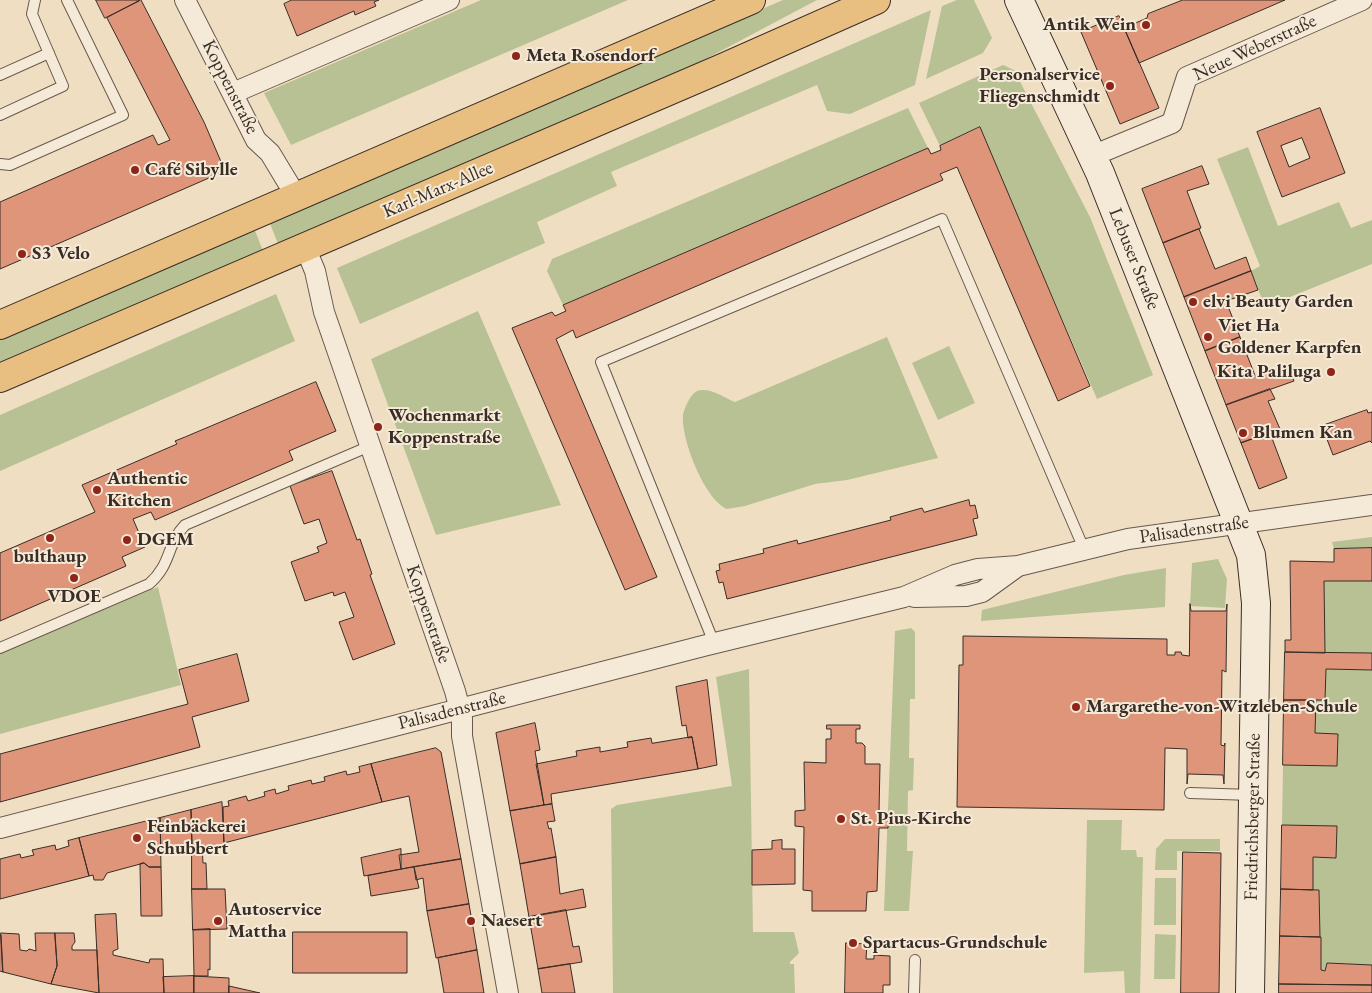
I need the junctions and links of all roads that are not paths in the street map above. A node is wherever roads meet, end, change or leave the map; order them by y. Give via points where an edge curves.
1 (34, 0) edge
2 (66, 0) edge
3 (184, 0) edge
4 (449, 0) edge
5 (751, 0) edge
6 (876, 0) edge
7 (1019, 0) edge
8 (1362, 0) edge
9 (49, 53) junction
10 (0, 75) edge
11 (233, 92) junction
12 (0, 115) edge
13 (1092, 156) junction
14 (0, 164) edge
15 (296, 196) junction
16 (305, 247) junction
17 (0, 325) edge
18 (0, 378) edge
19 (370, 446) junction
20 (1372, 505) edge
21 (1239, 523) junction
22 (1084, 549) junction
23 (714, 644) junction
24 (0, 648) edge
25 (460, 709) junction
26 (1190, 793) dead end
27 (1253, 795) junction
28 (0, 828) edge
29 (915, 960) dead end
30 (508, 993) edge
31 (914, 993) edge
32 (1250, 993) edge

1 - 9 lane via 32,14
2 - 14 lane via 123,115 10,165
3 - 11 street, Koppenstraße
4 - 11 street
5 - 15 main road
6 - 16 main road, Karl-Marx-Allee
7 - 13 street, Lebuser Straße
8 - 13 street, Neue Weberstraße via 1187,77 1172,123
9 - 10 lane
9 - 12 lane via 63,86
11 - 15 street, Koppenstraße via 256,140 270,153
13 - 21 street, Lebuser Straße
15 - 17 main road
16 - 18 main road, Karl-Marx-Allee
16 - 19 street, Koppenstraße
19 - 24 lane via 185,525 173,540 160,574 149,584
19 - 25 street, Koppenstraße
20 - 21 street, Palisadenstraße
21 - 22 street, Palisadenstraße
21 - 27 street, Friedrichsberger Straße via 1251,555 1256,603
22 - 23 street, Palisadenstraße via 1018,566 978,569 955,575 904,597
22 - 23 lane via 942,219 601,362
23 - 25 street, Palisadenstraße
25 - 28 street, Palisadenstraße
25 - 30 street, Koppenstraße via 465,755
26 - 27 lane
27 - 32 street, Friedrichsberger Straße
29 - 31 lane

